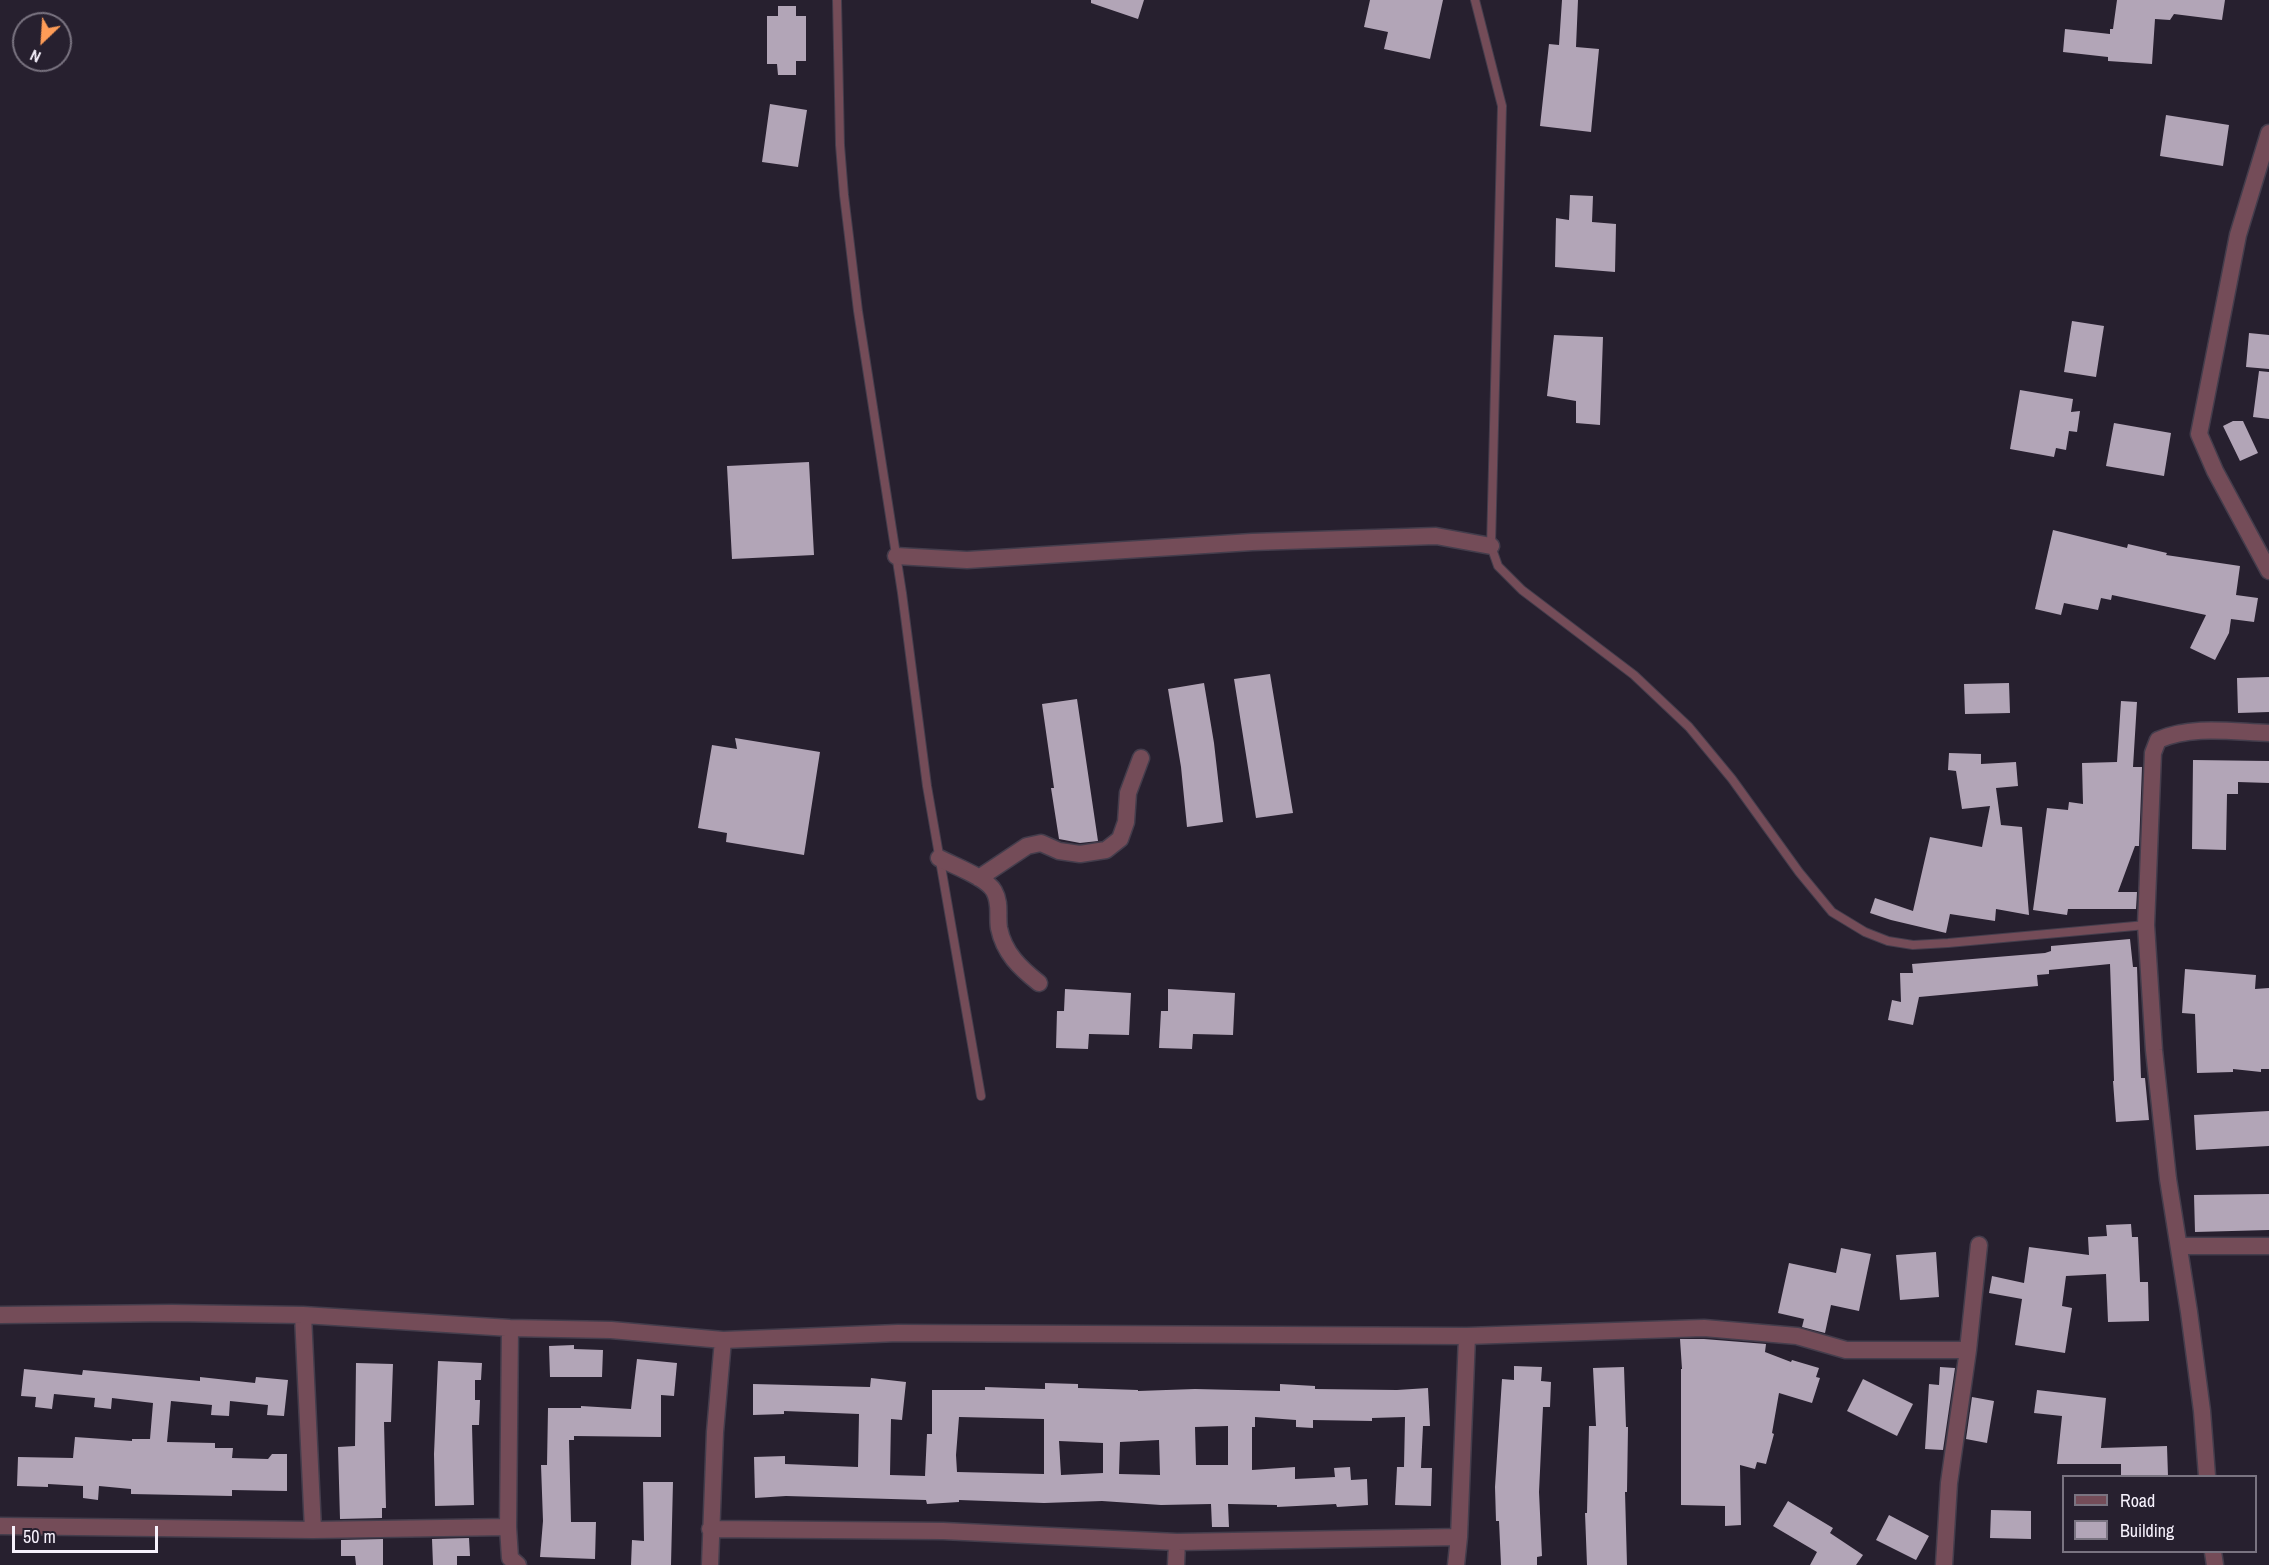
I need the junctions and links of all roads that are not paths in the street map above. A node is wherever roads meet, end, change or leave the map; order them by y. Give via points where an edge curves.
1 (837, 0) edge
2 (1475, 0) edge
3 (2269, 133) edge
4 (1491, 546) junction
5 (896, 556) junction
6 (2269, 571) edge
7 (2269, 733) edge
8 (1141, 758) dead end
9 (939, 858) junction
10 (979, 878) junction
11 (2146, 924) junction
12 (1039, 983) dead end
13 (981, 1096) dead end
14 (1979, 1245) dead end
15 (2179, 1246) junction
16 (2269, 1246) edge
17 (0, 1315) edge
18 (303, 1315) junction
19 (510, 1328) junction
20 (1467, 1336) junction
21 (723, 1340) junction
22 (1968, 1350) junction
23 (2207, 1475) edge
24 (0, 1526) edge
25 (508, 1527) junction
26 (710, 1529) junction
27 (313, 1530) junction
28 (1458, 1537) junction
29 (1177, 1542) junction
30 (518, 1565) edge
31 (710, 1565) edge
32 (1176, 1565) edge
33 (1456, 1565) edge
34 (1944, 1565) edge

1 - 5 lane via 844,195
2 - 4 lane via 1502,106
3 - 6 street via 2238,235 2199,434
4 - 5 street via 1436,536 968,560
4 - 11 lane via 1498,566 1522,590 1634,675 1689,727 1832,912 1865,932 1913,945
5 - 9 lane
7 - 11 street via 2194,731 2158,740 2153,753
8 - 10 street via 1128,793 1120,839 1106,850 1080,854 1041,843 1027,846
9 - 10 street
9 - 13 lane
10 - 12 street via 994,890 1005,946 1016,964
11 - 15 street via 2154,1050
14 - 22 street
15 - 16 street
15 - 23 street
17 - 18 street
18 - 19 street
18 - 27 street
19 - 21 street via 611,1330
19 - 25 street
20 - 21 street via 898,1333
20 - 22 street via 1704,1328 1797,1336 1846,1350
20 - 28 street
21 - 26 street
22 - 34 street via 1949,1483
24 - 27 street
25 - 27 street
25 - 30 street via 510,1558
26 - 29 street via 943,1531
26 - 31 street
28 - 29 street
28 - 33 street
29 - 32 street

